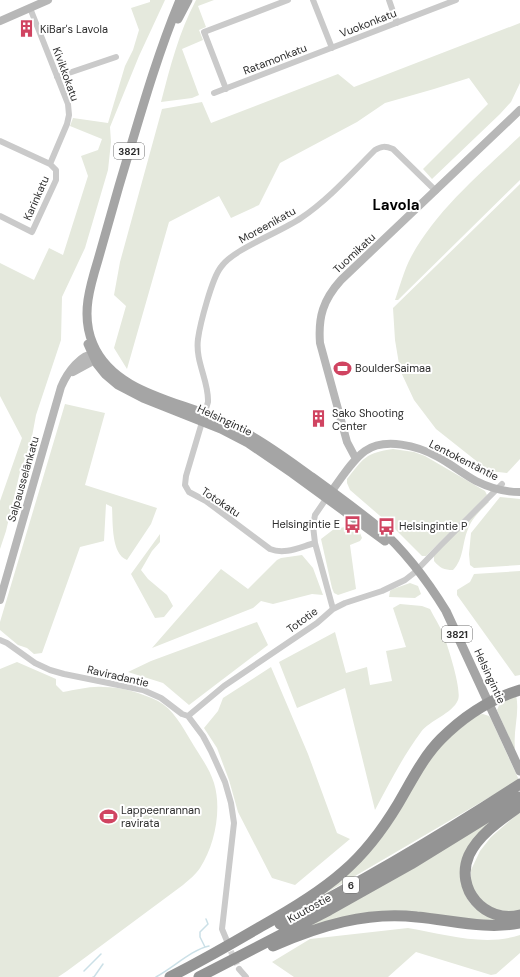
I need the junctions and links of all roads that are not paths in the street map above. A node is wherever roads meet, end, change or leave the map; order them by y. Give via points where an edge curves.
1 (48, 0) edge
2 (180, 0) edge
3 (188, 0) edge
4 (288, 0) edge
5 (313, 0) edge
6 (389, 0) edge
7 (456, 0) edge
8 (30, 8) junction
9 (0, 22) edge
10 (398, 23) junction
11 (332, 48) junction
12 (116, 57) dead end
13 (57, 77) junction
14 (151, 79) junction
15 (226, 89) junction
16 (214, 93) dead end
17 (520, 110) edge
18 (0, 141) edge
19 (50, 164) junction
20 (436, 191) junction
21 (0, 216) edge
22 (95, 356) junction
23 (204, 418) junction
24 (356, 459) junction
25 (499, 486) junction
26 (520, 492) edge
27 (329, 495) junction
28 (315, 543) junction
29 (418, 570) junction
30 (0, 600) edge
31 (333, 609) junction
32 (0, 640) edge
33 (520, 690) edge
34 (489, 703) junction
35 (188, 716) junction
36 (519, 768) edge
37 (520, 784) edge
38 (520, 797) edge
39 (520, 806) edge
40 (520, 915) edge
41 (520, 923) edge
42 (227, 941) tunnel mouth
43 (239, 969) tunnel mouth
44 (170, 977) edge
45 (176, 977) edge
46 (199, 977) edge
47 (206, 977) edge
48 (246, 977) edge

1 - 8 street
2 - 14 main road, Helsingintie / 3821
3 - 14 main road, Helsingintie / 3821
4 - 15 street via 204,32
5 - 11 street
6 - 10 street
7 - 10 street, Vuokonkatu
8 - 9 street
8 - 13 street, Kivikkokatu
10 - 11 street, Vuokonkatu
11 - 15 street, Ratamonkatu
12 - 13 street
13 - 19 street, Kivikkokatu via 68,104 69,114
14 - 22 main road, Helsingintie / 3821 via 88,299 88,325
15 - 16 street, Ratamonkatu
17 - 20 street, Tuomikatu
18 - 19 street
19 - 21 street, Karinkatu via 56,170 56,180 32,232
20 - 23 street, Moreenikatu via 393,150 386,146 381,147 301,218 233,255 221,266 215,277 198,338 198,353 208,396
20 - 24 street, Tuomikatu via 341,280 331,292 324,307 319,332 321,349 347,442
22 - 23 main road, Helsingintie / 3821 via 128,383
22 - 30 street, Salpausselänkatu via 83,358 73,367 61,387
23 - 27 main road, Helsingintie / 3821 via 228,424 258,440
23 - 28 street, Totokatu via 184,485 189,492 206,501 270,549 278,552 289,551
24 - 25 street, Lentokentäntie via 373,447 408,446 438,456 476,481
24 - 27 street, Lentokentäntie
25 - 26 street, Lentokentäntie
25 - 29 street
27 - 28 street, Tototie via 315,515 312,526
27 - 29 main road, Helsingintie / 3821 via 376,526
28 - 31 street, Tototie
29 - 31 street via 388,588
29 - 34 main road, Helsingintie / 3821 via 446,611
31 - 35 street, Tototie via 317,623 224,686
32 - 35 street, Raviradantie via 50,670 143,690 161,698
33 - 34 highway
34 - 36 main road, Helsingintie / 3821
34 - 44 highway via 440,739 422,763 386,824 343,872 292,909
35 - 42 street, Raviradantie via 211,751 231,803 234,823 222,929
37 - 45 highway, Kuutostie / 6 via 339,892
38 - 46 highway, Kuutostie / 6 via 411,864
39 - 40 highway via 479,841 469,854 465,873 470,893 482,909 502,916
41 - 47 highway via 490,925 402,916 356,919 302,934
43 - 48 street

